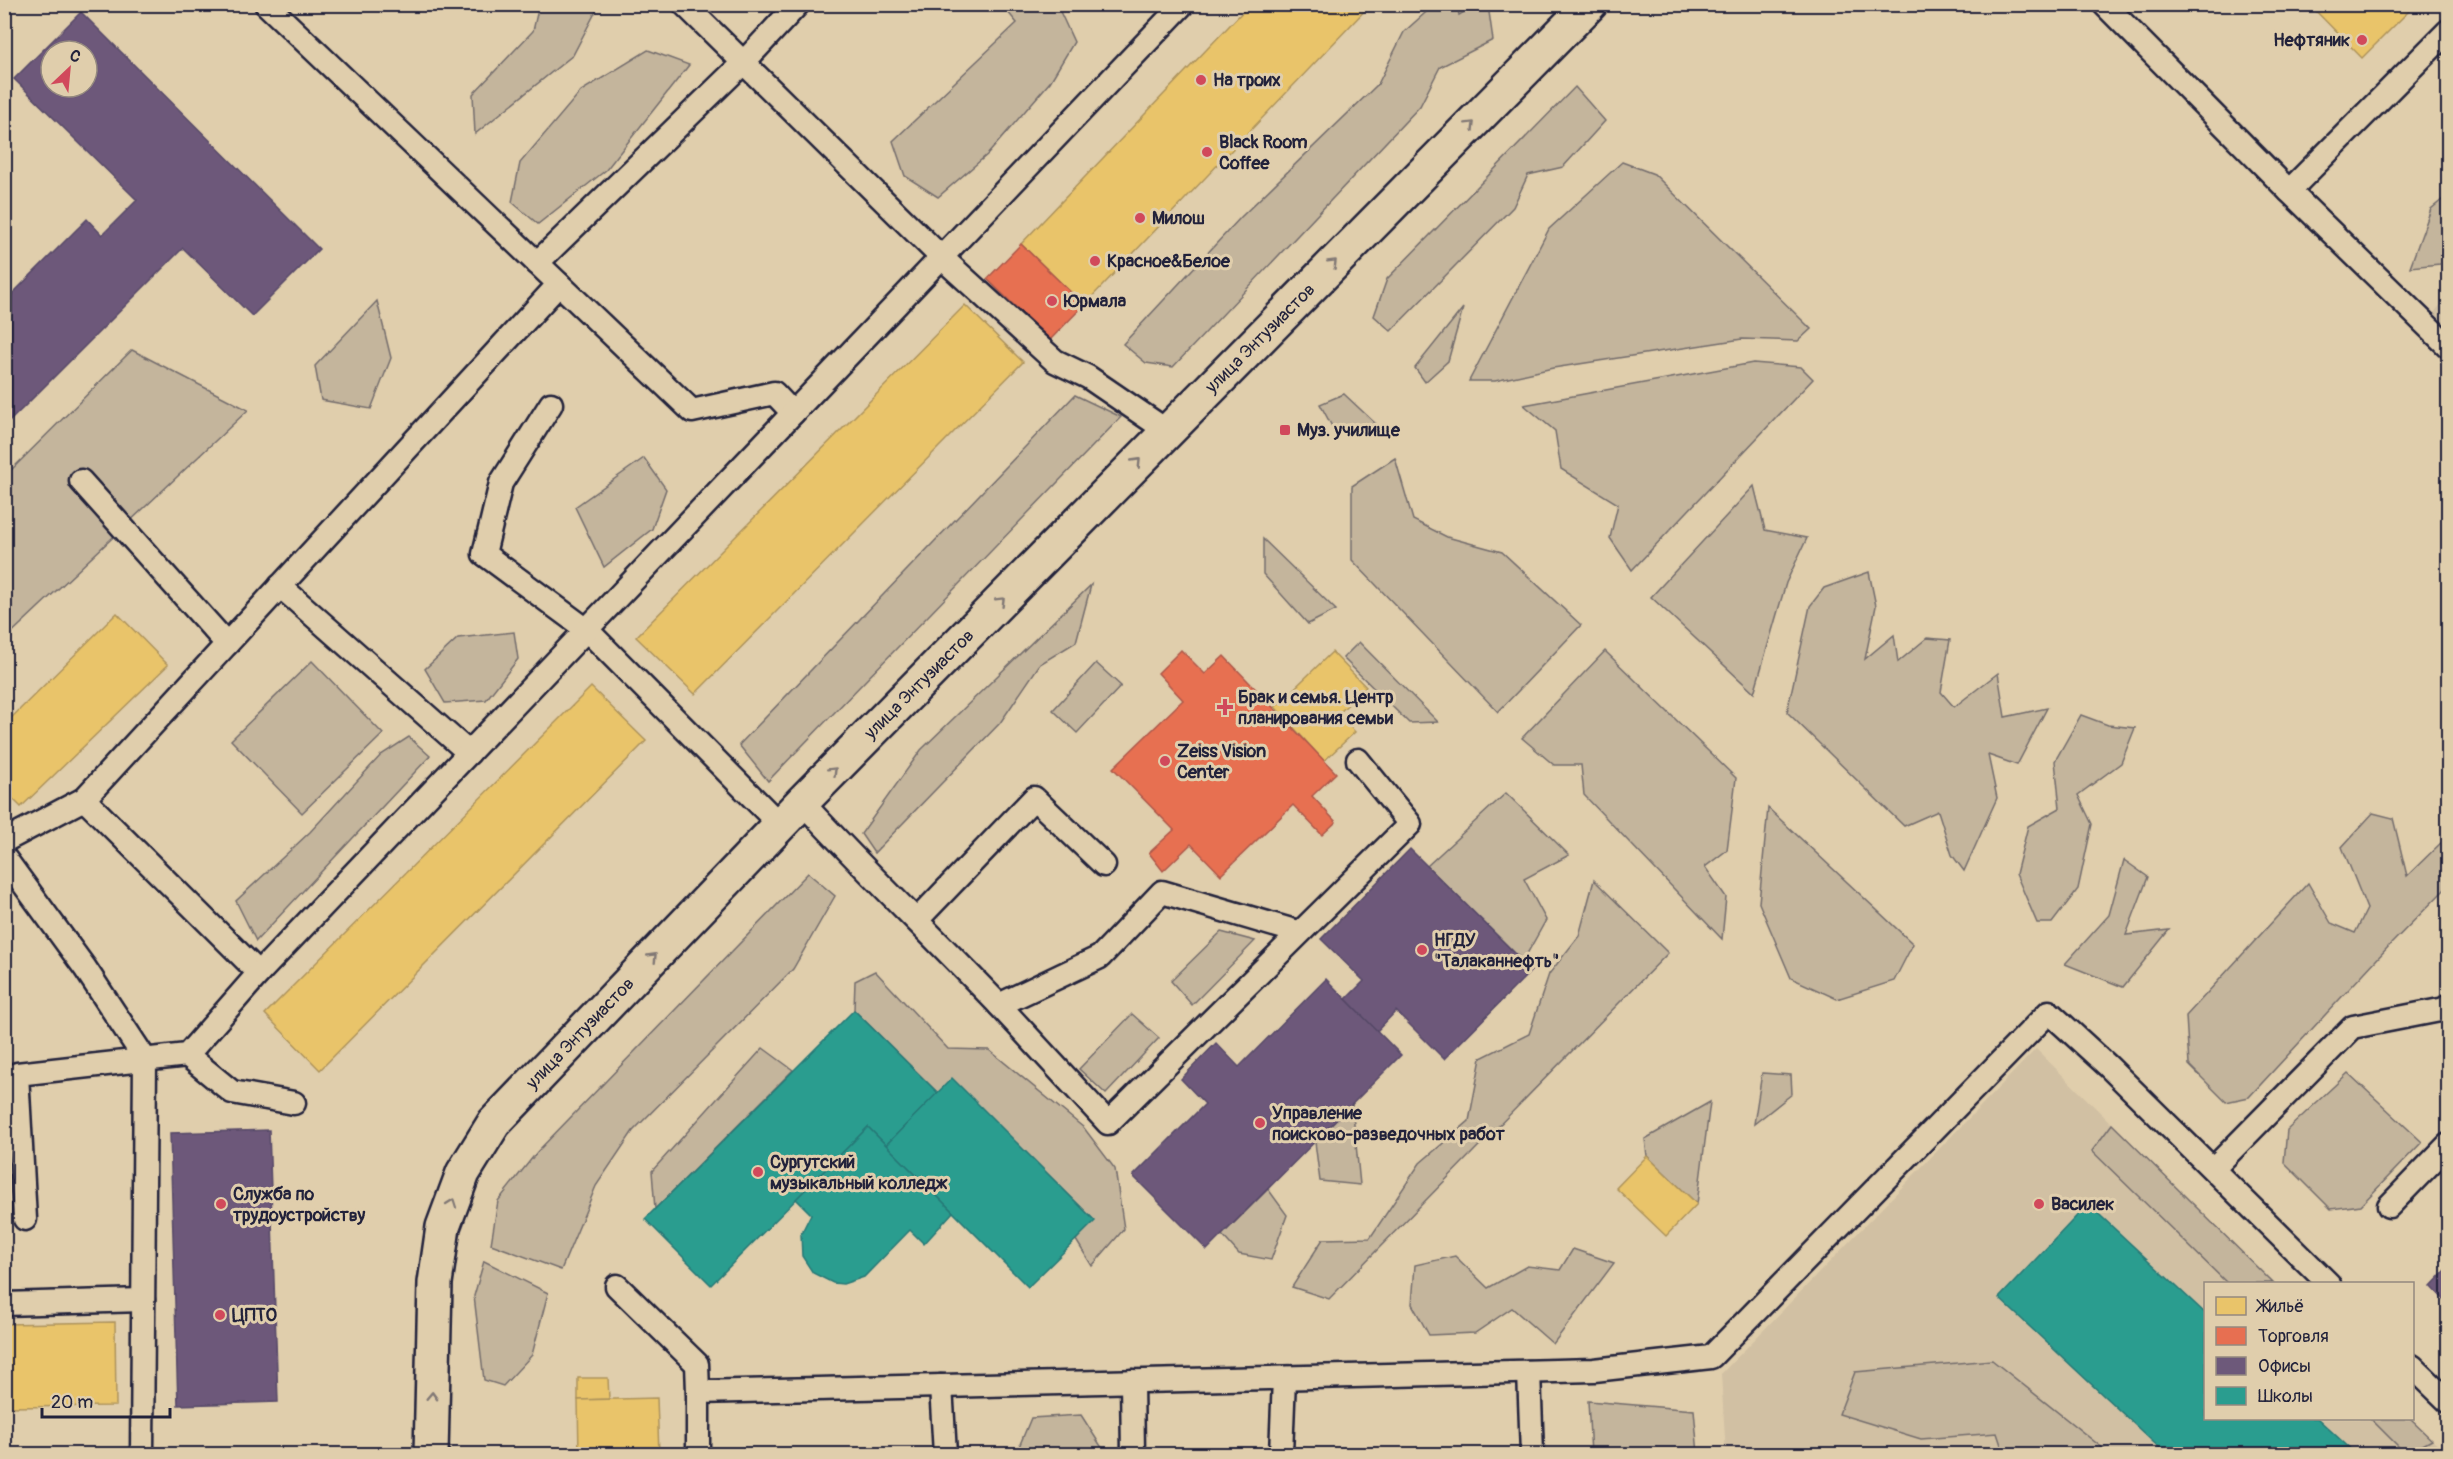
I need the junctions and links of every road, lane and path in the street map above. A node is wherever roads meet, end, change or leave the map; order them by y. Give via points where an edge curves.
1 (684, 4) edge
2 (798, 4) edge
3 (1183, 4) edge
4 (1590, 4) edge
5 (2104, 4) edge
6 (272, 6) edge
7 (2448, 31) edge
8 (743, 63) junction
9 (2289, 191) junction
10 (941, 257) junction
11 (537, 263) junction
12 (559, 284) junction
13 (2448, 346) edge
14 (551, 404) dead end
15 (793, 413) junction
16 (1167, 431) junction
17 (81, 481) dead end
18 (280, 586) junction
19 (587, 630) junction
20 (227, 644) junction
21 (469, 753) junction
22 (1358, 760) dead end
23 (84, 799) junction
24 (802, 802) junction
25 (780, 825) junction
26 (4, 841) edge
27 (4, 857) edge
28 (1104, 865) dead end
29 (917, 920) junction
30 (1298, 932) junction
31 (259, 973) junction
32 (999, 1005) junction
33 (2448, 1006) edge
34 (187, 1055) junction
35 (145, 1059) junction
36 (294, 1103) dead end
37 (2448, 1145) edge
38 (2213, 1169) junction
39 (2389, 1206) dead end
40 (25, 1219) dead end
41 (2327, 1282) edge
42 (617, 1286) dead end
43 (143, 1300) junction
44 (4, 1304) edge
45 (2414, 1368) edge
46 (1529, 1372) junction
47 (1284, 1378) junction
48 (1132, 1381) junction
49 (941, 1386) junction
50 (698, 1392) junction
51 (2448, 1401) edge
52 (142, 1455) edge
53 (431, 1455) edge
54 (698, 1455) edge
55 (945, 1455) edge
56 (1133, 1455) edge
57 (1281, 1455) edge
58 (1532, 1455) edge

1 - 8 lane
2 - 8 lane
3 - 10 lane
16 -> 4 main road, улица Энтузиастов
5 - 9 lane
6 - 11 lane
7 - 9 lane
8 - 10 lane
8 - 11 lane
9 - 13 lane
10 - 15 lane
10 - 16 lane via 1055,361 1088,376
11 - 12 lane
12 - 15 lane via 692,411 774,393
12 - 18 lane
14 - 19 lane via 501,483 484,554
15 - 19 lane
24 -> 16 main road, улица Энтузиастов
17 - 20 lane
18 - 20 lane
18 - 21 lane
19 - 21 lane
19 - 25 lane
20 - 23 lane
21 - 31 lane
22 - 30 lane via 1410,824
23 - 26 lane
23 - 31 lane
24 - 25 main road, улица Энтузиастов
24 - 29 lane
53 -> 25 main road, улица Энтузиастов via 435,1283 443,1227 463,1173 494,1123
27 - 35 lane
28 - 29 lane via 1034,798
29 - 32 lane
30 - 32 lane via 1162,892 1100,957
30 - 32 lane via 1108,1123
31 - 34 lane
33 - 38 lane via 2353,1026
34 - 35 lane
34 - 36 lane via 232,1092
35 - 40 lane via 17,1074
35 - 43 lane
37 - 39 lane
38 - 41 lane
38 - 46 lane via 2049,1012 1711,1357 1594,1370
42 - 50 lane via 697,1364
43 - 44 lane
43 - 52 lane
45 - 51 lane
46 - 47 lane
46 - 58 lane
47 - 48 lane
47 - 57 lane
48 - 49 lane
48 - 56 lane
49 - 50 lane
49 - 55 lane
50 - 54 lane

